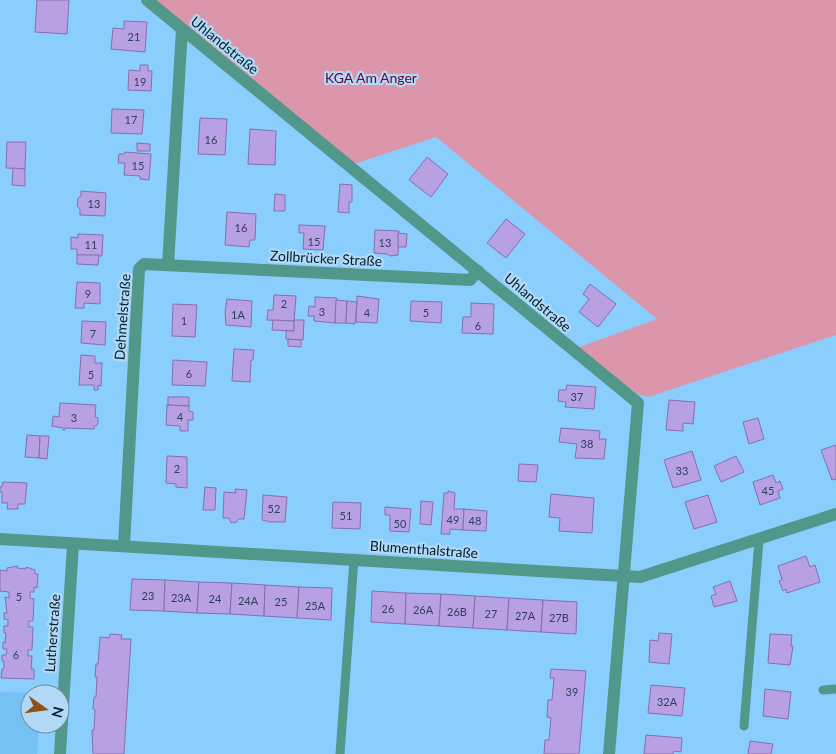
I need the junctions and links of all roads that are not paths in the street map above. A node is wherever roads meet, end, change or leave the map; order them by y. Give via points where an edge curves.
1 (147, 0) edge
2 (182, 29) junction
3 (168, 265) junction
4 (478, 271) junction
5 (836, 514) edge
6 (0, 539) edge
7 (759, 540) junction
8 (73, 544) junction
9 (124, 545) junction
10 (354, 559) junction
11 (624, 576) junction
12 (836, 689) edge
13 (823, 690) dead end
14 (744, 726) dead end
15 (60, 754) edge
16 (340, 754) edge
17 (609, 754) edge

1 - 2 street, Uhlandstraße
2 - 3 street
2 - 4 street, Uhlandstraße
3 - 4 street, Zollbrücker Straße via 470,280
3 - 9 street, Dehmelstraße via 144,264 139,269
4 - 11 street, Uhlandstraße via 638,403
5 - 7 street, Blumenthalstraße
6 - 8 street, Blumenthalstraße
7 - 11 street, Blumenthalstraße via 640,577
7 - 14 lane
8 - 9 street, Blumenthalstraße
8 - 15 street, Lutherstraße
9 - 10 street, Blumenthalstraße
10 - 11 street, Blumenthalstraße
10 - 16 lane
11 - 17 street, Uhlandstraße
12 - 13 lane

